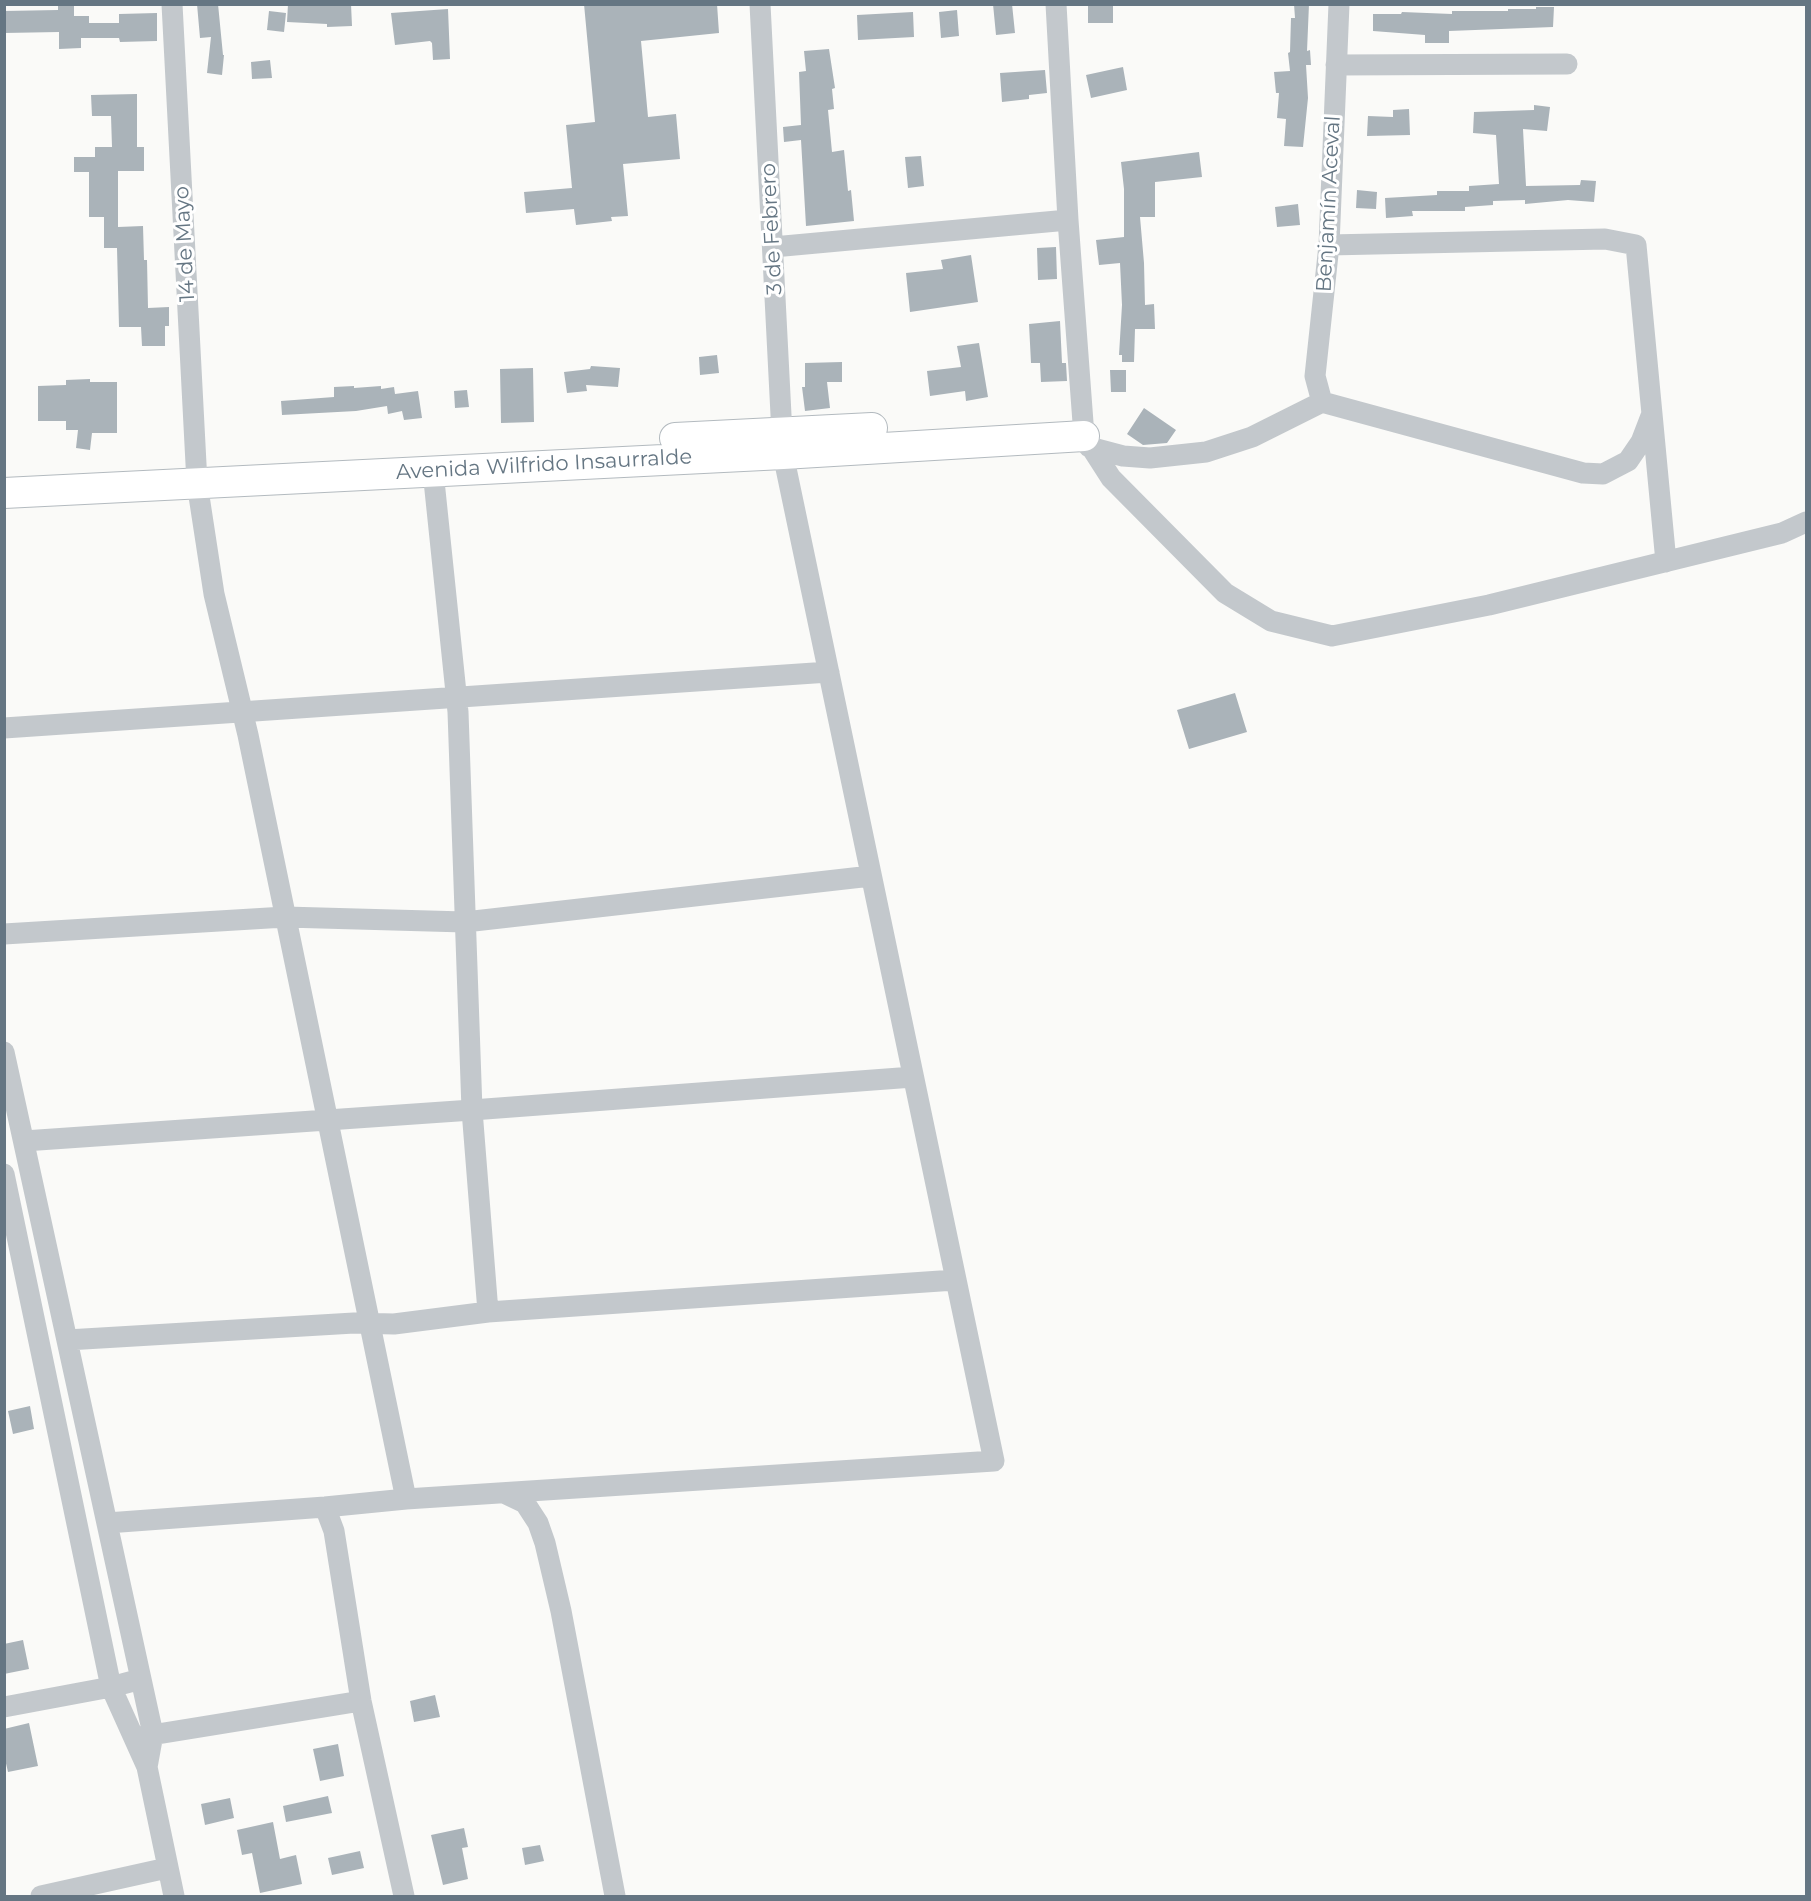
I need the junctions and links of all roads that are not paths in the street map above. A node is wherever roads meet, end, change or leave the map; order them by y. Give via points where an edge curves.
1 (172, 4) edge
2 (760, 4) edge
3 (1056, 4) edge
4 (1339, 4) edge
5 (1568, 64) dead end
6 (1336, 65) junction
7 (1068, 220) junction
8 (1329, 245) junction
9 (773, 247) junction
10 (1322, 402) junction
11 (1653, 413) junction
12 (1085, 434) junction
13 (783, 443) junction
14 (433, 471) junction
15 (4, 474) edge
16 (197, 474) junction
17 (4, 493) edge
18 (1806, 522) edge
19 (1666, 562) junction
20 (829, 672) junction
21 (456, 697) junction
22 (242, 712) junction
23 (4, 728) edge
24 (871, 876) junction
25 (285, 917) junction
26 (465, 922) junction
27 (4, 934) edge
28 (4, 1052) edge
29 (913, 1077) junction
30 (7, 1078) edge
31 (472, 1110) junction
32 (327, 1119) junction
33 (24, 1141) junction
34 (4, 1174) edge
35 (956, 1280) junction
36 (488, 1312) junction
37 (370, 1324) junction
38 (67, 1340) junction
39 (504, 1493) junction
40 (406, 1499) junction
41 (325, 1507) junction
42 (107, 1523) junction
43 (141, 1679) junction
44 (111, 1687) junction
45 (361, 1701) junction
46 (4, 1707) edge
47 (143, 1736) junction
48 (167, 1868) junction
49 (41, 1896) edge
50 (174, 1896) edge
51 (404, 1896) edge
52 (615, 1896) edge

1 - 16 street, 14 de Mayo
2 - 9 street, 3 de Febrero
3 - 7 street
4 - 6 street, Benjamín Aceval
5 - 6 street
6 - 8 street, Benjamín Aceval
7 - 9 street
7 - 12 street
8 - 10 street, Benjamín Aceval via 1316,376
8 - 11 street via 1605,239 1636,244
9 - 13 street, 3 de Febrero
10 - 11 street via 1583,473 1603,474 1628,461
10 - 12 street via 1252,437 1206,452 1150,458 1123,456
11 - 19 street
12 - 13 street, Avenida Wilfrido Insaurralde
12 - 19 street via 1111,478 1225,593 1271,621 1332,636 1489,605
13 - 14 street, Avenida Wilfrido Insaurralde
13 - 16 street, Avenida Wilfrido Insaurralde
13 - 20 street, 3 de Febrero
14 - 16 street, Avenida Wilfrido Insaurralde
14 - 21 street
15 - 16 street, Avenida Wilfrido Insaurralde
16 - 17 street, Avenida Wilfrido Insaurralde
16 - 22 street, 14 de Mayo via 214,594
18 - 19 street via 1782,533
20 - 21 street
20 - 24 street, 3 de Febrero
21 - 22 street
21 - 26 street
22 - 23 street
22 - 25 street, 14 de Mayo
24 - 26 street
24 - 29 street, 3 de Febrero
25 - 26 street
25 - 27 street
25 - 32 street, 14 de Mayo
26 - 31 street
28 - 30 street
29 - 31 street
29 - 35 street, 3 de Febrero
30 - 33 street
31 - 32 street
31 - 36 street
32 - 33 street
32 - 37 street, 14 de Mayo
33 - 38 street
34 - 44 street
35 - 36 street
35 - 39 street, 3 de Febrero via 994,1461
36 - 37 street
37 - 38 street
37 - 40 street, 14 de Mayo
38 - 42 street
39 - 40 street
39 - 52 street via 525,1503 545,1543
40 - 41 street
41 - 42 street
41 - 45 street via 333,1531
42 - 43 street
43 - 44 street
43 - 47 street
44 - 46 street
44 - 47 street
45 - 47 street
45 - 51 street
47 - 48 street
48 - 49 street
48 - 50 street

